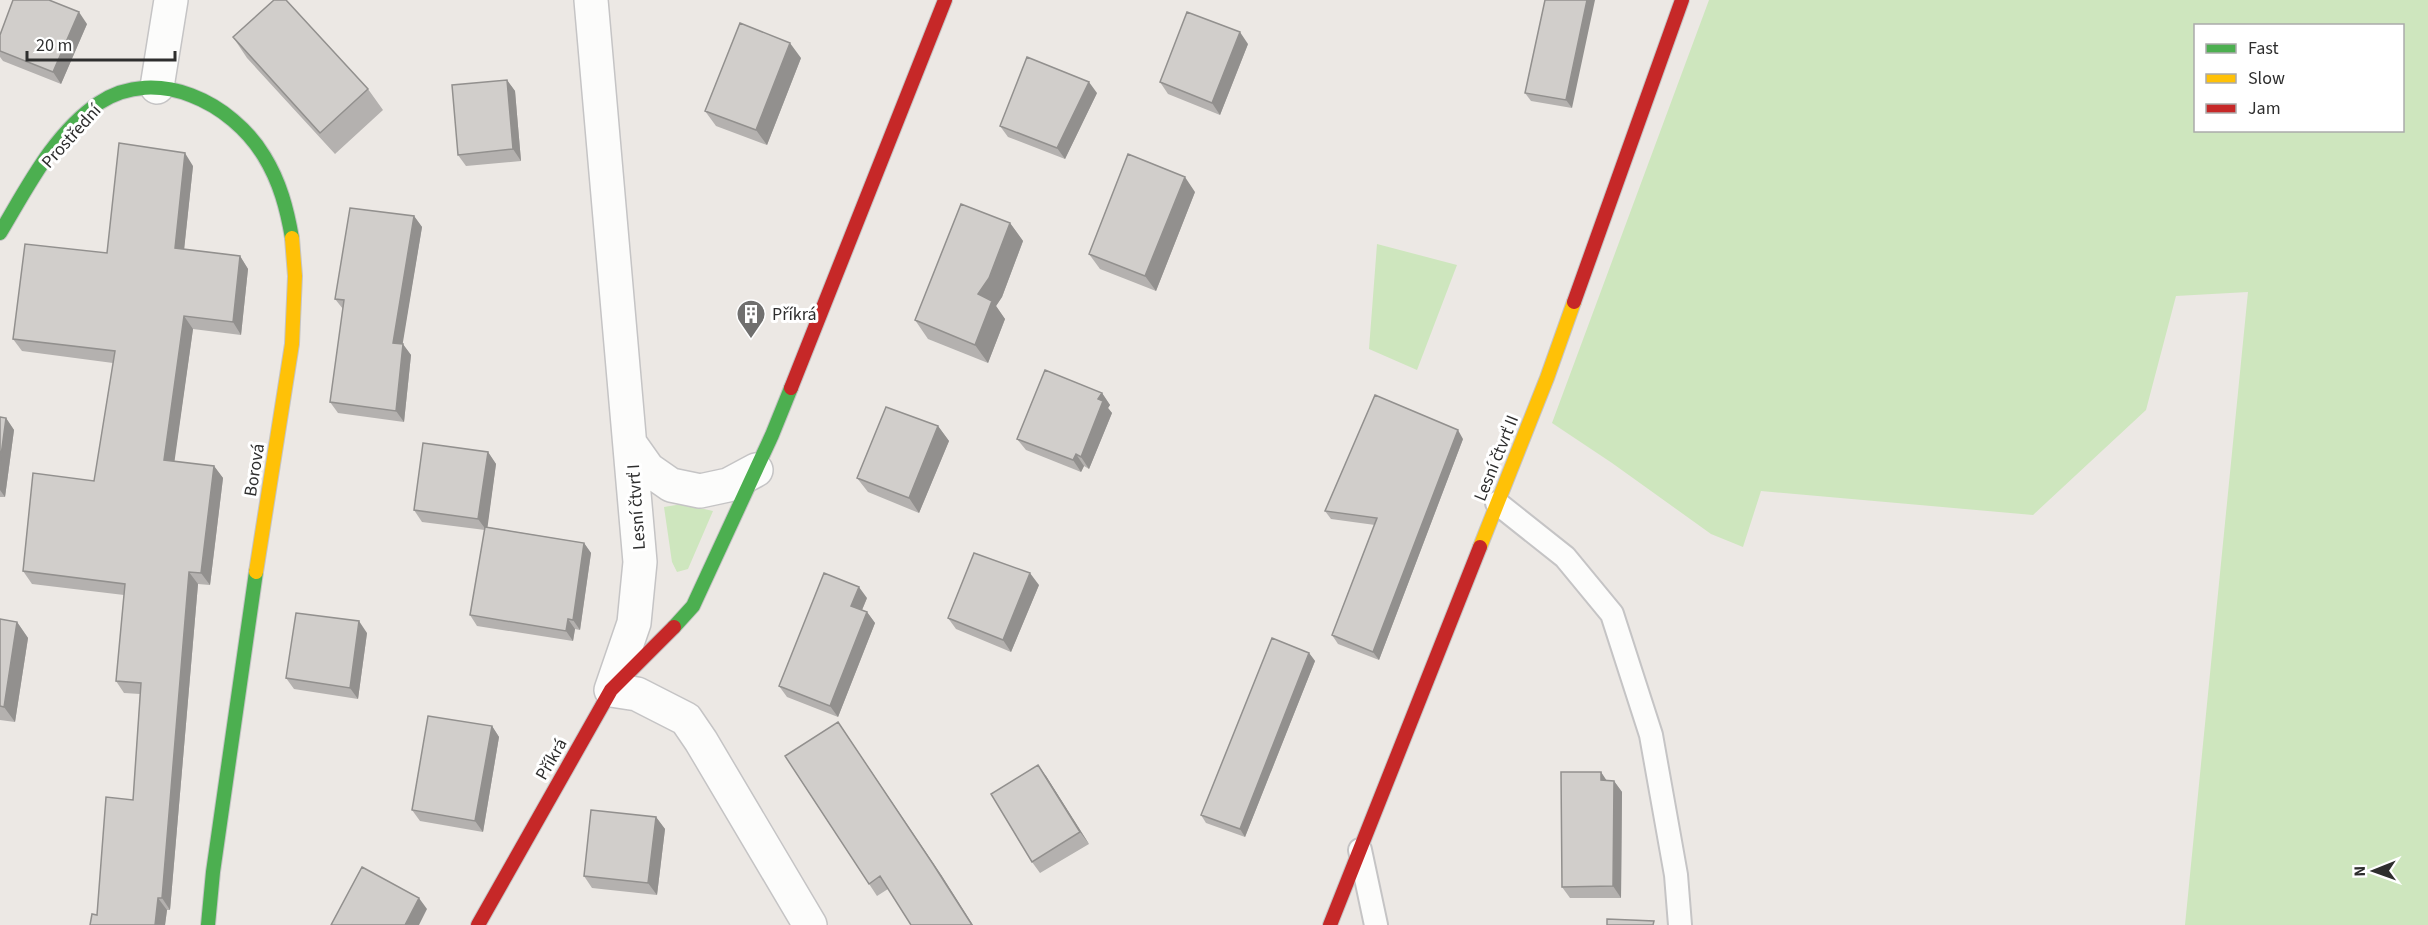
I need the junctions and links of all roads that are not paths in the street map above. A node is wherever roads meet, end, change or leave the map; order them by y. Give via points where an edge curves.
1 (171, 0) edge
2 (591, 0) edge
3 (945, 0) edge
4 (1682, 0) edge
5 (157, 87) junction
6 (0, 233) edge
7 (631, 445) junction
8 (756, 470) junction
9 (1497, 503) junction
10 (611, 690) junction
11 (1360, 850) junction
12 (208, 925) edge
13 (478, 925) edge
14 (810, 925) edge
15 (1330, 925) edge
16 (1376, 925) edge
17 (1680, 925) edge

1 - 5 street
2 - 7 street, Lesní čtvrť I
3 - 8 street, Příkrá
4 - 9 street, Lesní čtvrť II via 1547,378
5 - 6 street, Prostřední via 117,93 85,115 50,154
5 - 12 street, Borová via 202,99 241,126 275,178 287,211 292,242 296,309
7 - 8 street via 648,469 671,485 700,491 728,485
7 - 10 street, Lesní čtvrť I via 640,562 634,623
8 - 10 street, Příkrá via 693,606
9 - 11 street, Lesní čtvrť II
9 - 17 lane via 1565,557 1612,614 1651,735 1676,875
10 - 13 street, Příkrá
10 - 14 street via 637,694 686,719
11 - 15 street, Lesní čtvrť II
11 - 16 lane

